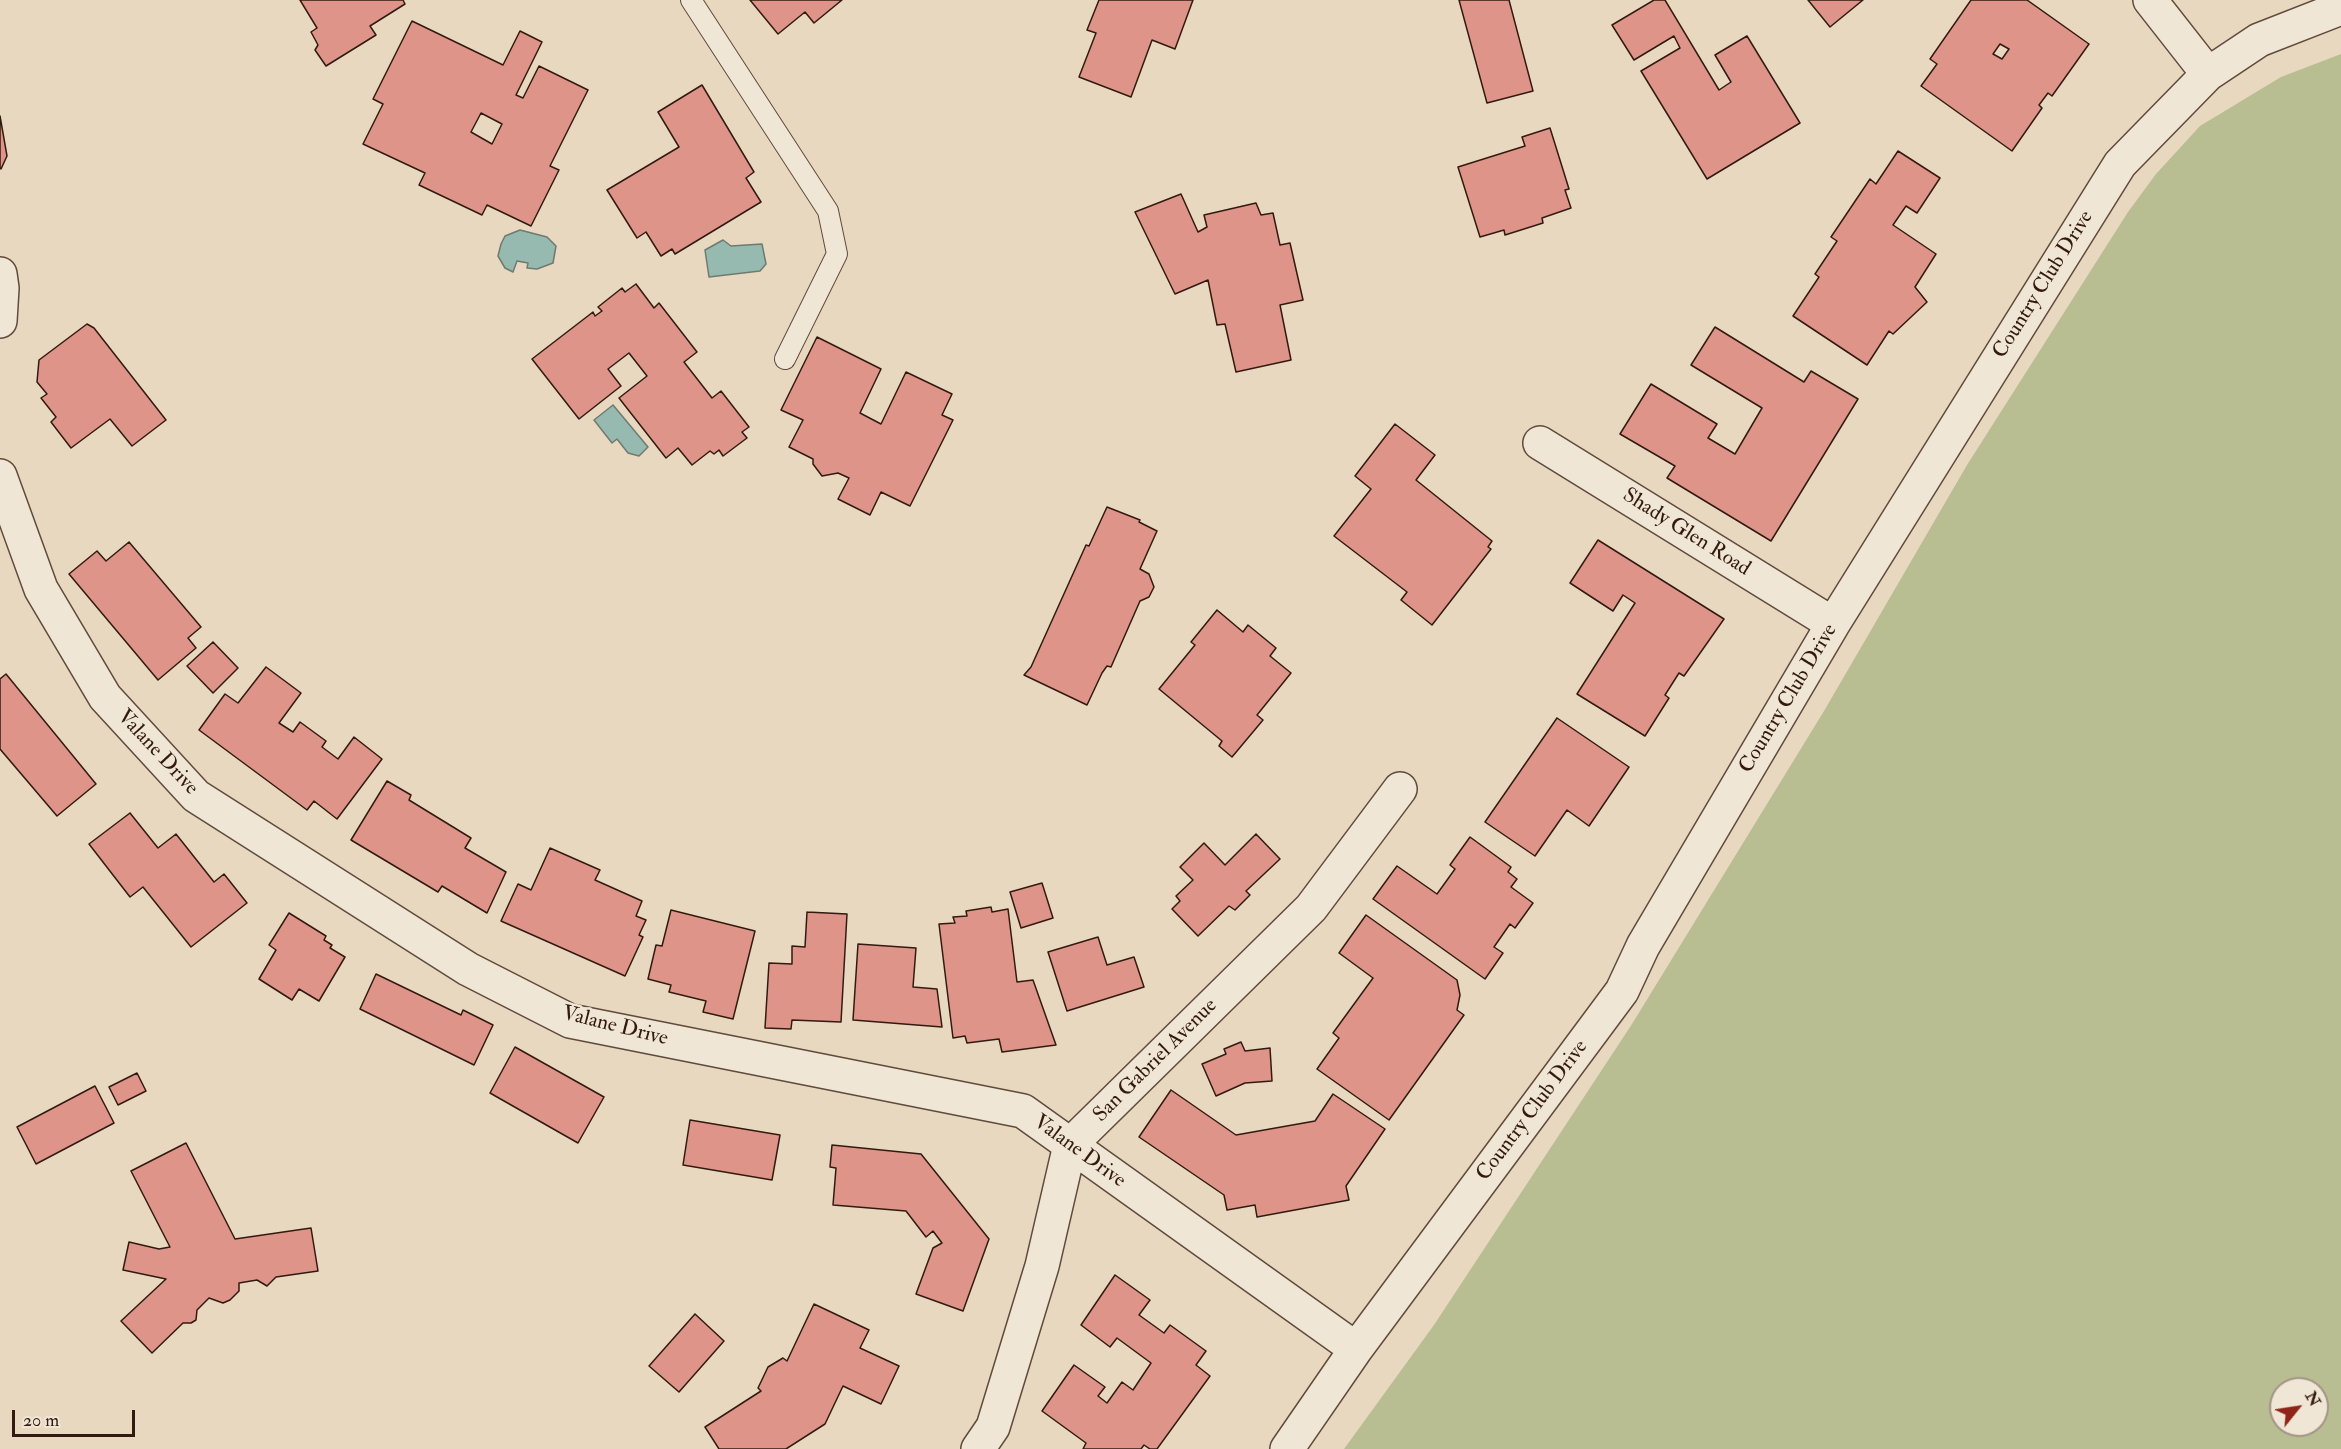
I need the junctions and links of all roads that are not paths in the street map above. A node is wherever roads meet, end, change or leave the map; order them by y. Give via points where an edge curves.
1 (691, 0) edge
2 (2150, 0) edge
3 (2341, 8) edge
4 (2208, 74) junction
5 (0, 274) edge
6 (0, 321) edge
7 (785, 359) dead end
8 (1539, 443) dead end
9 (0, 476) edge
10 (1833, 624) junction
11 (1400, 789) dead end
12 (1070, 1145) junction
13 (1356, 1349) junction
14 (978, 1449) edge
15 (1287, 1449) edge

1 - 7 lane via 828,211 837,254
2 - 4 street
3 - 4 street, Country Club Drive via 2259,40
4 - 10 street, Country Club Drive via 2120,164
5 - 6 street
8 - 10 street, Shady Glen Road
9 - 12 street, Valane Drive via 41,589 105,698 195,796 468,969 570,1021 1023,1111
10 - 13 street, Country Club Drive via 1644,946 1622,991
11 - 12 street, San Gabriel Avenue via 1311,908
12 - 13 street, Valane Drive
12 - 14 street via 1042,1266 993,1427
13 - 15 street, Country Club Drive

